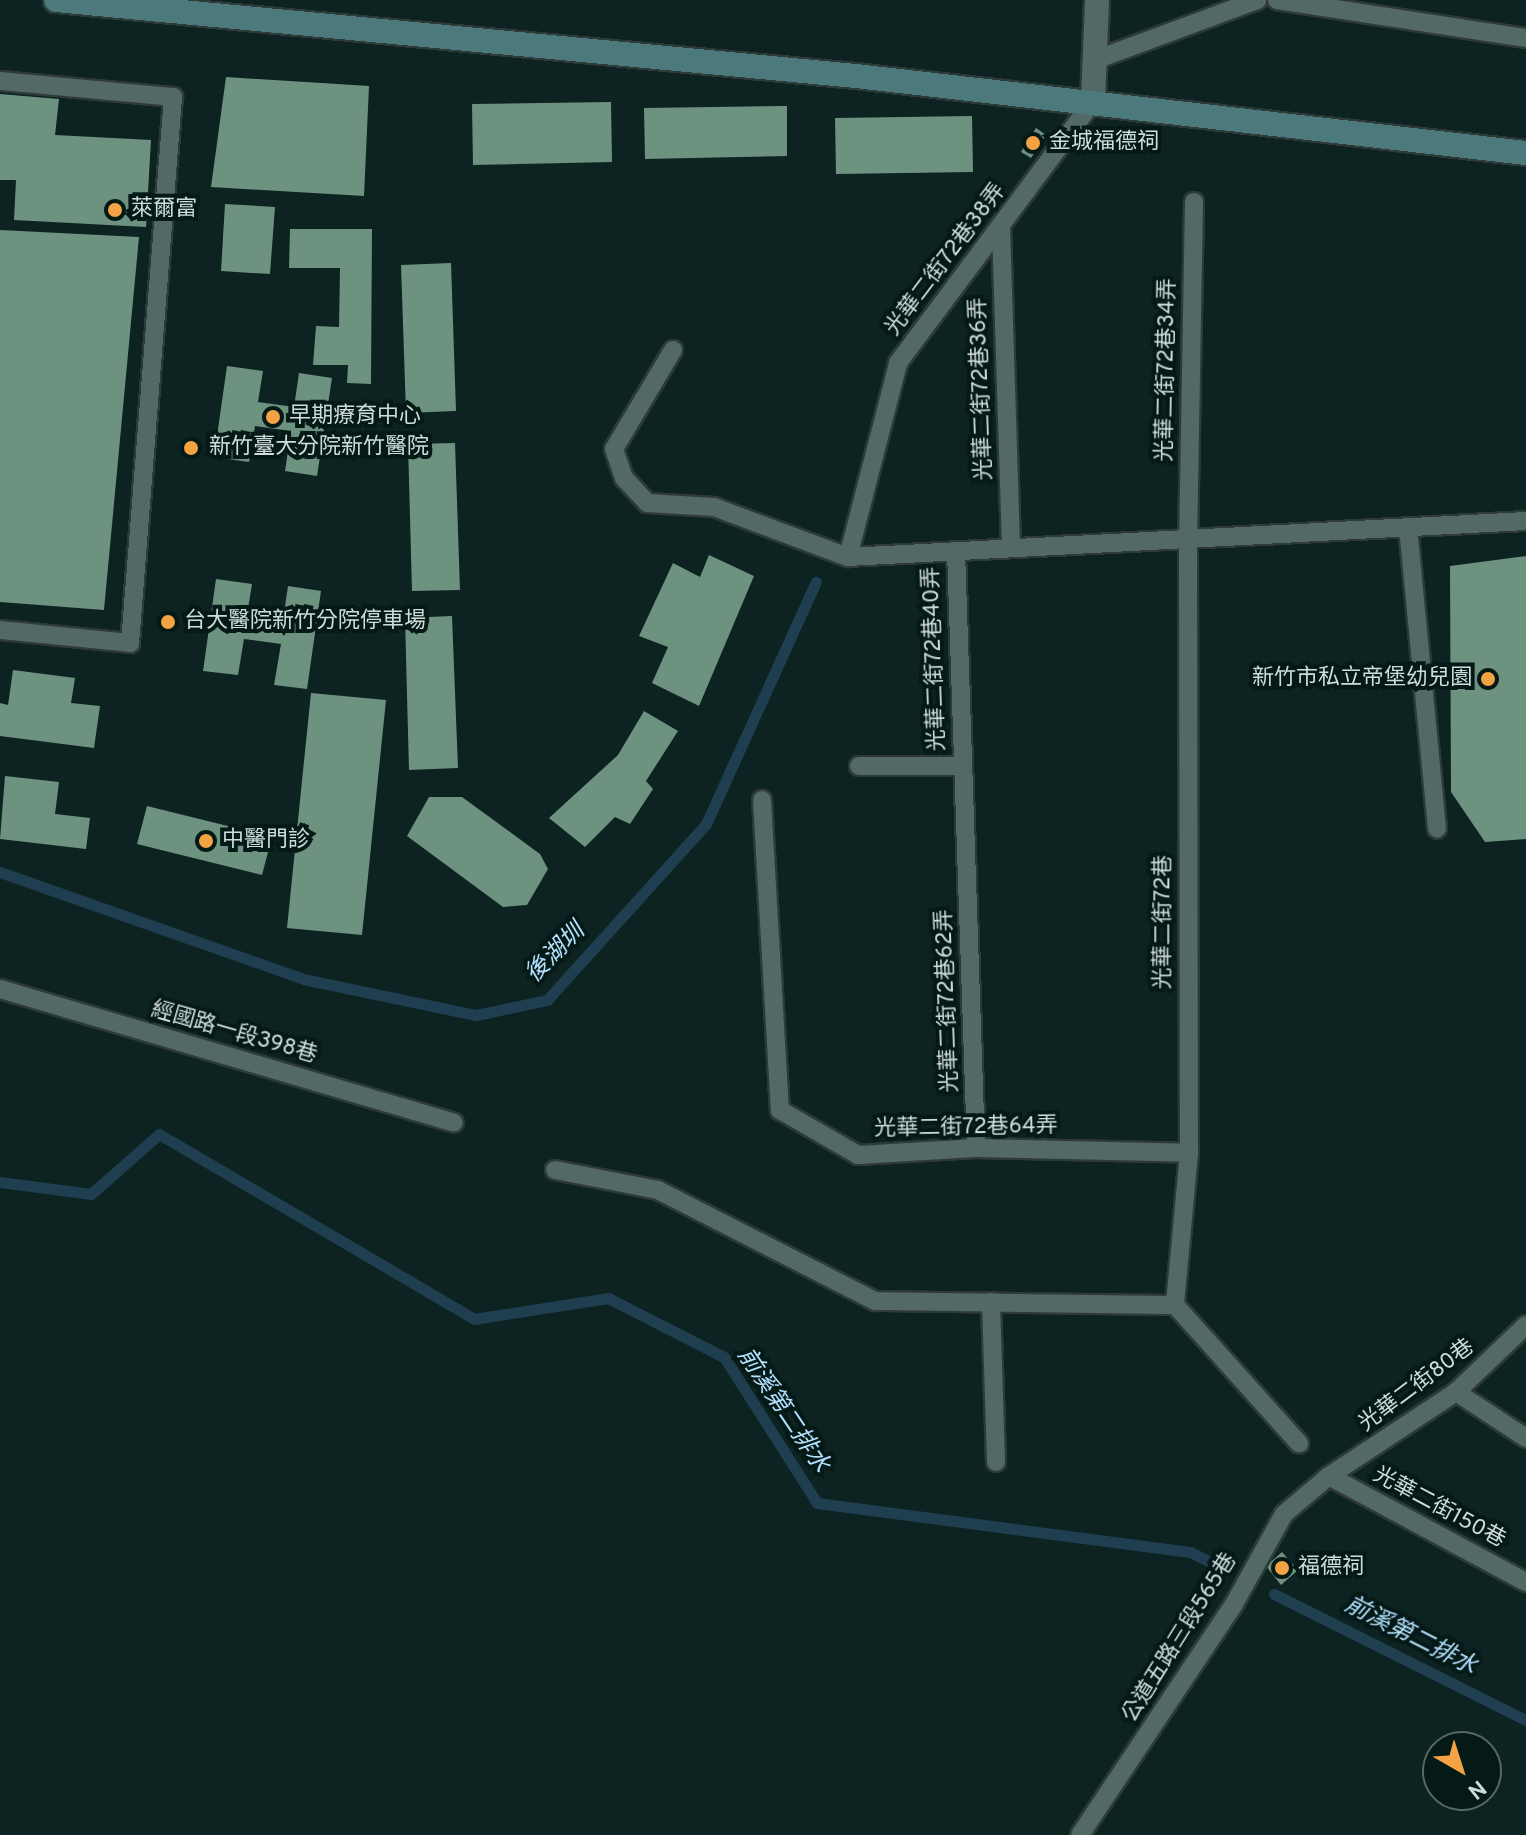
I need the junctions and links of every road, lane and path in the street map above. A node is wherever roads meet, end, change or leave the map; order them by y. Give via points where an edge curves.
1 (56, 0) edge
2 (1097, 0) edge
3 (1257, 0) edge
4 (1277, 0) edge
5 (1526, 38) edge
6 (1095, 60) junction
7 (5, 80) edge
8 (1093, 101) junction
9 (1526, 153) edge
10 (1194, 202) dead end
11 (1001, 228) junction
12 (673, 350) dead end
13 (1526, 521) edge
14 (1408, 527) junction
15 (1188, 539) junction
16 (1011, 548) junction
17 (956, 551) junction
18 (848, 557) junction
19 (0, 630) edge
20 (859, 766) dead end
21 (963, 766) junction
22 (762, 800) dead end
23 (1437, 829) dead end
24 (967, 852) joint
25 (0, 989) edge
26 (454, 1123) dead end
27 (976, 1148) junction
28 (1189, 1153) junction
29 (555, 1170) dead end
30 (991, 1302) junction
31 (1175, 1305) junction
32 (1526, 1325) edge
33 (1519, 1343) edge
34 (1456, 1392) junction
35 (1526, 1438) edge
36 (1299, 1443) dead end
37 (996, 1462) dead end
38 (1329, 1476) junction
39 (1526, 1582) edge
40 (1080, 1835) edge

1 - 8 street
2 - 6 street
3 - 6 lane
4 - 5 lane
6 - 8 street
7 - 19 lane via 173,97 130,643
8 - 9 street
8 - 11 lane, 光華二街72巷38弄
10 - 15 lane, 光華二街72巷34弄
11 - 16 lane, 光華二街72巷36弄
11 - 18 lane, 光華二街72巷38弄 via 898,363
12 - 18 lane via 614,449 624,478 647,503 714,507
13 - 14 lane
14 - 15 lane
14 - 23 lane
15 - 16 lane
15 - 28 lane, 光華二街72巷
16 - 17 lane
17 - 18 lane
17 - 21 lane, 光華二街72巷40弄
20 - 21 lane, 光華二街72巷40弄
21 - 24 lane, 光華二街72巷40弄
22 - 27 lane, 光華二街72巷64弄 via 780,1110 858,1155
24 - 27 lane, 光華二街72巷62弄
25 - 26 lane, 經國路一段398巷
27 - 28 lane, 光華二街72巷64弄
28 - 31 lane, 光華二街72巷
29 - 30 lane via 658,1190 875,1301
30 - 31 lane
30 - 37 lane
31 - 36 lane
32 - 33 lane, 光華二街80巷
33 - 34 lane, 光華二街80巷
34 - 35 lane
34 - 38 lane, 光華二街80巷
38 - 39 lane, 光華二街150巷
38 - 40 lane, 公道五路三段565巷 via 1284,1514 1233,1606

